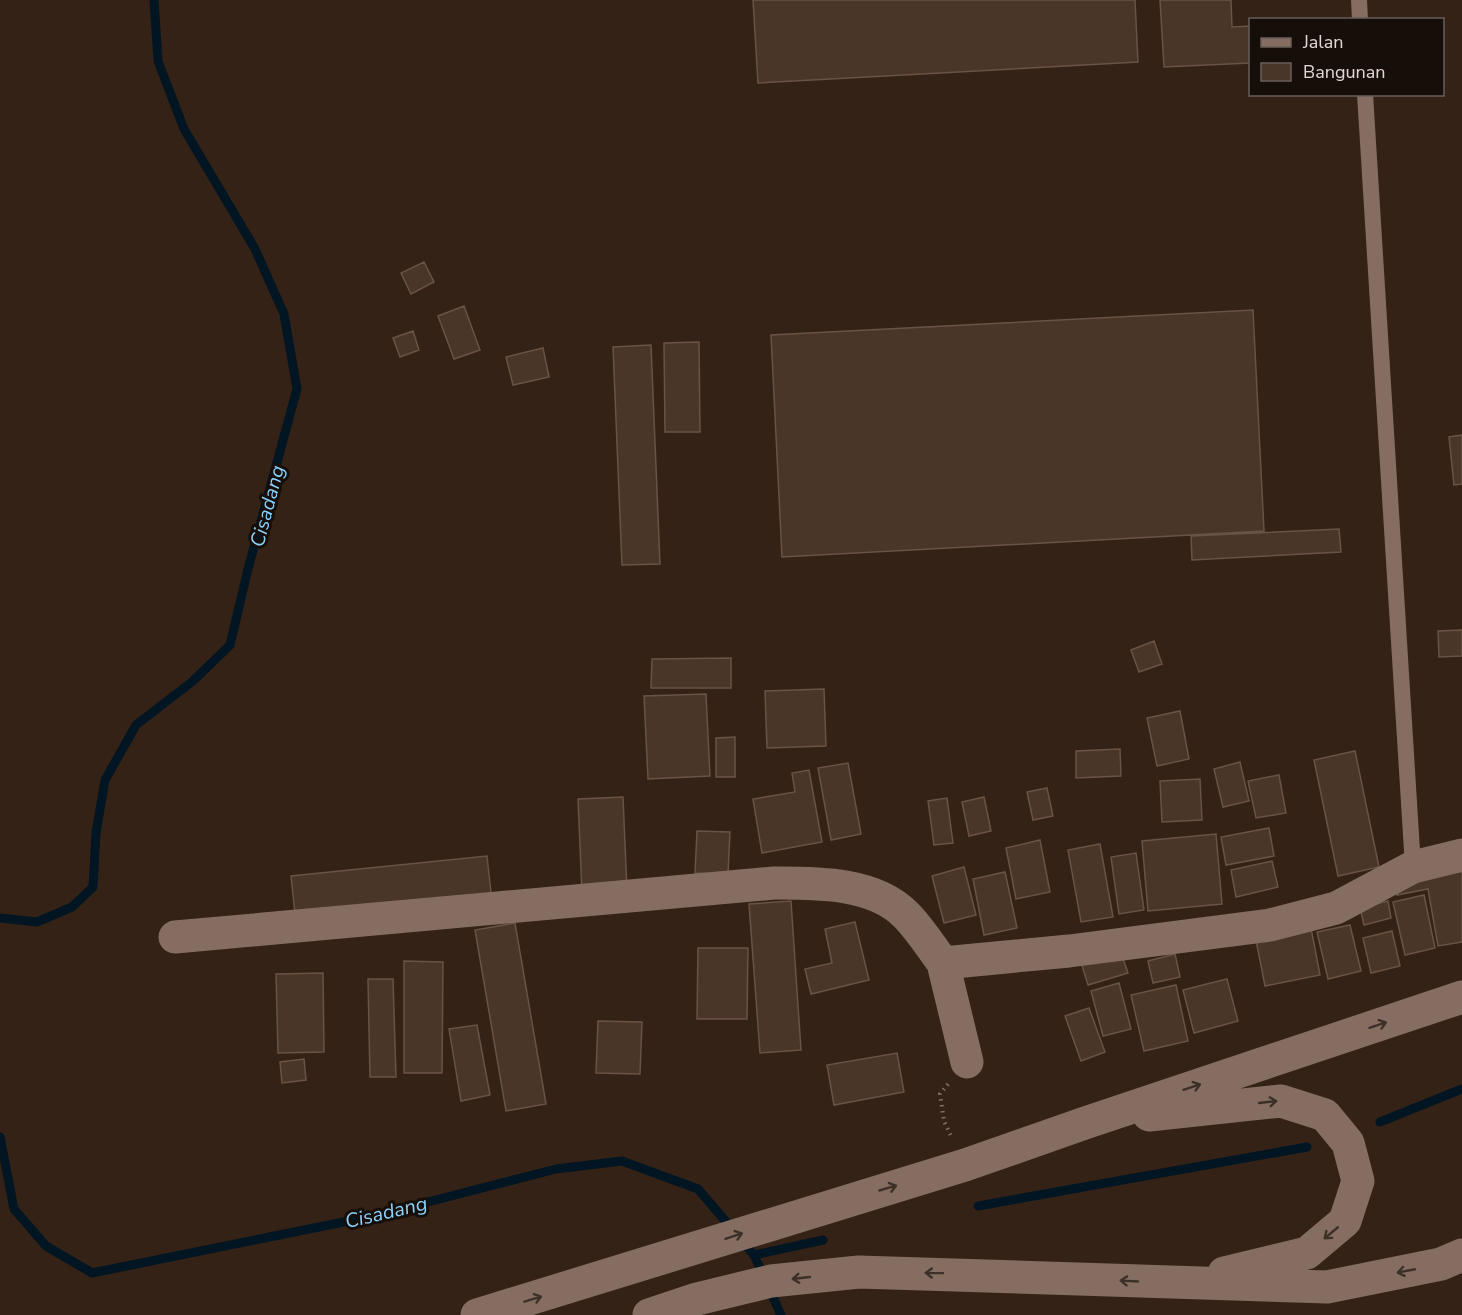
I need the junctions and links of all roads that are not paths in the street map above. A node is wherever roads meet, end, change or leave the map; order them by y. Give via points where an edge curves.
1 (1359, 0) edge
2 (1360, 18) edge
3 (1365, 96) edge
4 (1462, 855) edge
5 (1413, 867) junction
6 (175, 937) dead end
7 (943, 963) junction
8 (1462, 998) edge
9 (967, 1062) road end
10 (1085, 1122) junction
11 (1462, 1256) edge
12 (1179, 1284) junction
13 (477, 1315) edge
14 (649, 1315) edge

1 - 2 lane
3 - 5 lane
4 - 5 main road
5 - 7 main road via 1336,908 1270,925
6 - 7 main road via 774,883 825,882 870,893 904,913
7 - 9 main road
10 -> 8 main road
10 -> 12 main road via 1281,1101 1325,1115 1348,1143 1358,1181 1346,1221 1307,1253
13 -> 10 main road via 965,1165
11 -> 12 main road via 1441,1264 1328,1287
12 -> 14 main road via 859,1272 771,1281

